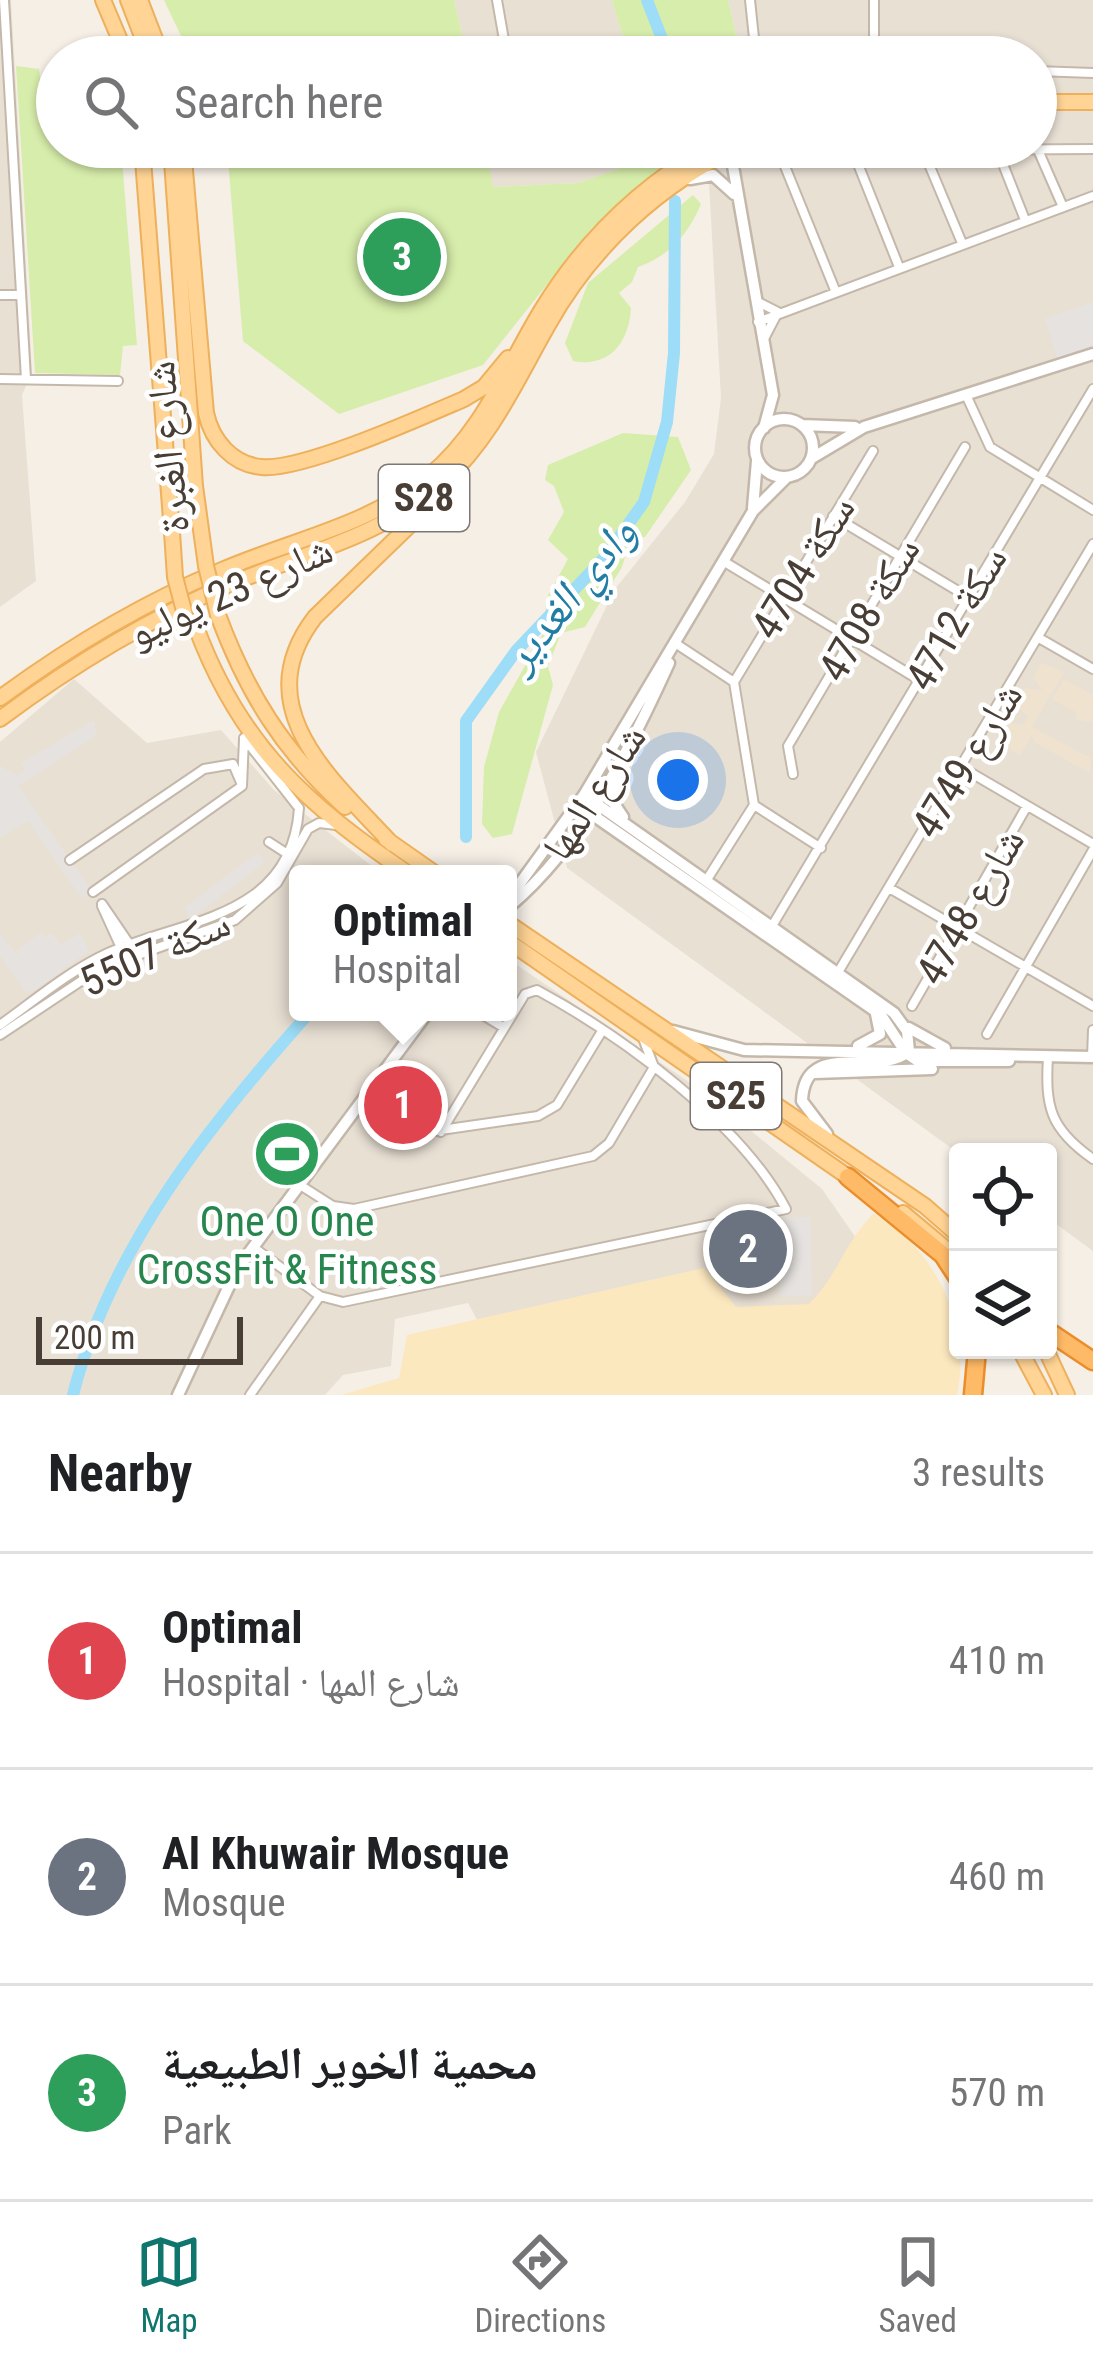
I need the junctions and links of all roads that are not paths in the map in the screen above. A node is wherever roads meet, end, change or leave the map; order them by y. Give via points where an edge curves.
1 (4, 0) edge
2 (103, 0) edge
3 (128, 0) edge
4 (140, 0) edge
5 (497, 0) edge
6 (750, 0) edge
7 (874, 0) edge
8 (118, 36) edge
9 (142, 36) edge
10 (154, 36) edge
11 (503, 36) edge
12 (754, 36) edge
13 (874, 36) edge
14 (1057, 72) edge
15 (1093, 73) edge
16 (1057, 104) edge
17 (1093, 107) edge
18 (1057, 110) edge
19 (1093, 149) edge
20 (1057, 150) edge
21 (144, 168) edge
22 (171, 168) edge
23 (184, 168) edge
24 (676, 168) edge
25 (701, 168) edge
26 (733, 168) edge
27 (786, 168) edge
28 (860, 168) edge
29 (931, 168) edge
30 (1004, 168) edge
31 (1046, 168) edge
32 (1093, 196) edge
33 (739, 202) junction
34 (1063, 207) junction
35 (639, 212) junction
36 (1025, 220) junction
37 (962, 243) junction
38 (899, 267) junction
39 (835, 290) junction
40 (21, 295) junction
41 (0, 296) edge
42 (754, 296) junction
43 (778, 312) junction
44 (539, 314) junction
45 (757, 323) junction
46 (762, 345) junction
47 (1093, 354) edge
48 (0, 379) edge
49 (26, 379) junction
50 (118, 381) dead end
51 (1093, 388) edge
52 (512, 394) junction
53 (773, 395) junction
54 (968, 397) junction
55 (799, 423) junction
56 (864, 427) junction
57 (764, 428) junction
58 (965, 447) dead end
59 (873, 452) dead end
60 (812, 458) junction
61 (757, 459) junction
62 (1039, 476) junction
63 (786, 478) junction
64 (1093, 510) edge
65 (753, 511) junction
66 (833, 516) junction
67 (1093, 544) edge
68 (901, 555) junction
69 (723, 561) junction
70 (968, 596) junction
71 (784, 601) junction
72 (192, 629) junction
73 (1040, 638) junction
74 (851, 641) junction
75 (674, 643) junction
76 (1093, 669) edge
77 (921, 681) junction
78 (734, 682) junction
79 (0, 698) edge
80 (0, 719) edge
81 (244, 738) junction
82 (617, 766) junction
83 (961, 767) junction
84 (793, 774) dead end
85 (242, 786) junction
86 (586, 803) junction
87 (754, 805) junction
88 (1027, 806) junction
89 (629, 825) junction
90 (614, 826) junction
91 (348, 831) junction
92 (269, 842) dead end
93 (568, 843) junction
94 (392, 844) junction
95 (1093, 847) edge
96 (821, 848) junction
97 (286, 853) junction
98 (70, 860) dead end
99 (396, 865) edge
100 (423, 865) edge
101 (706, 880) junction
102 (517, 888) edge
103 (891, 889) junction
104 (93, 892) dead end
105 (517, 898) edge
106 (772, 926) junction
107 (958, 928) junction
108 (517, 929) edge
109 (126, 946) junction
110 (517, 947) edge
111 (130, 957) junction
112 (1025, 969) junction
113 (837, 974) junction
114 (912, 1006) dead end
115 (1093, 1006) edge
116 (869, 1007) junction
117 (517, 1009) edge
118 (421, 1021) edge
119 (493, 1021) edge
120 (508, 1021) edge
121 (903, 1022) junction
122 (0, 1025) edge
123 (503, 1027) junction
124 (634, 1028) junction
125 (664, 1028) junction
126 (1093, 1030) edge
127 (602, 1031) junction
128 (987, 1034) dead end
129 (0, 1035) edge
130 (786, 1051) junction
131 (960, 1051) junction
132 (907, 1052) junction
133 (1045, 1057) junction
134 (1092, 1057) edge
135 (1009, 1061) junction
136 (694, 1066) junction
137 (654, 1067) junction
138 (814, 1073) junction
139 (368, 1094) junction
140 (441, 1132) junction
141 (847, 1152) junction
142 (1093, 1159) edge
143 (848, 1177) junction
144 (299, 1184) junction
145 (949, 1228) edge
146 (253, 1247) junction
147 (950, 1251) edge
148 (949, 1264) edge
149 (320, 1296) junction
150 (1057, 1337) edge
151 (976, 1359) edge
152 (1025, 1359) edge
153 (1050, 1359) edge
154 (1093, 1361) edge
155 (178, 1395) edge
156 (250, 1395) edge
157 (974, 1395) edge
158 (1044, 1395) edge
159 (1067, 1395) edge

1 - 40 street
2 - 8 main road
3 - 9 main road
4 - 10 main road
5 - 11 street
6 - 12 street
7 - 13 street
14 - 15 street
16 - 17 main road
17 - 18 main road
19 - 20 street
21 - 72 main road, شارع الغبرة, bridge via 172,532
22 - 94 main road, شارع الغبرة, bridge via 206,566 218,615 276,736
23 - 44 main road via 206,413 219,442 243,463 299,461 464,400 492,380
24 - 44 main road, شارع 23 يوليو / S28 via 590,241
25 - 35 main road, شارع 23 يوليو / S28
26 - 33 street
27 - 39 street
28 - 38 street
29 - 37 street
30 - 36 street
31 - 34 street
32 - 34 street
33 - 35 street via 722,179 703,176
33 - 42 street
34 - 36 street
35 - 52 main road, شارع 23 يوليو / S28 via 574,284
36 - 37 street
37 - 38 street
38 - 39 street
39 - 43 street
40 - 41 street
40 - 49 street
42 - 43 street
42 - 45 street
43 - 45 street
43 - 46 street
44 - 79 main road, شارع 23 يوليو / S28 via 488,410 418,485 368,515 124,617
45 - 46 street
46 - 53 street
47 - 54 street
48 - 49 street
49 - 50 street
51 - 62 street, سكة 4712
52 - 80 main road, شارع 23 يوليو / S28 via 460,466 417,503 143,625
52 - 94 main road via 477,456 315,617 294,653 289,696 302,736 334,784
53 - 55 street
53 - 57 street
54 - 56 street
54 - 62 street via 990,447
55 - 56 street
55 - 57 street
55 - 60 street via 814,443
56 - 60 street
57 - 61 street
58 - 68 street, سكة 4708
59 - 66 street, سكة 4704
60 - 63 street
61 - 63 street
61 - 65 street, شارع المها
62 - 64 street
62 - 70 street, سكة 4712
63 - 65 street, شارع المها
65 - 69 street, شارع المها
66 - 68 street
66 - 71 street, سكة 4704
67 - 73 street, 4749 شارع
68 - 70 street
68 - 74 street, سكة 4708
69 - 71 street
69 - 75 street, شارع المها
70 - 77 street, سكة 4712
71 - 74 street
71 - 78 street, سكة 4704
72 - 81 main road via 214,692
72 - 91 main road, شارع الغبرة via 263,753
73 - 76 street
73 - 83 street, 4749 شارع
74 - 77 street
74 - 84 street, سكة 4708 via 788,746
75 - 78 street
75 - 82 street, شارع المها
75 - 86 street, شارع المها
77 - 96 street, سكة 4712
78 - 87 street
81 - 85 street
81 - 97 street via 292,794 298,815
82 - 86 street, شارع المها
82 - 89 street via 611,800
83 - 88 street
83 - 103 street, 4749 شارع
85 - 98 street via 233,764 204,769
85 - 104 street
86 - 89 street
86 - 90 street
86 - 93 street, شارع المها
86 - 102 street, شارع المها
87 - 96 street
87 - 101 street
88 - 95 street
88 - 107 street, 4748 شارع
89 - 101 street
90 - 93 street via 590,827
90 - 116 street
91 - 99 main road, شارع الغبرة
91 - 111 street, سكة 5507 via 313,825 250,909 218,929
92 - 97 street
93 - 105 street, شارع المها
94 - 100 main road, شارع الغبرة
95 - 112 street
96 - 106 street, سكة 4712
97 - 109 street, سكة 5507 via 226,914
101 - 106 street
103 - 107 street
103 - 113 street, 4749 شارع
106 - 113 street
107 - 112 street
107 - 114 street, 4748 شارع
108 - 125 main road, S25
109 - 109 street via 102,904
109 - 111 street
109 - 122 street, سكة 5507
110 - 124 main road, S25
111 - 129 street, سكة 5507
112 - 115 street
112 - 128 street
113 - 121 street
116 - 130 street via 881,1026 870,1044
116 - 132 street
117 - 127 street via 532,990
118 - 139 street
119 - 123 street
120 - 123 street
121 - 131 street via 929,1042
121 - 132 street
123 - 140 street
124 - 136 main road, S25
124 - 137 street
125 - 130 street via 730,1048
125 - 141 main road, S25
126 - 134 street
127 - 137 street
127 - 140 street via 553,1110
130 - 132 street
131 - 132 street
131 - 133 street
132 - 135 street via 932,1063
132 - 138 street via 831,1062
133 - 134 street
133 - 135 street
133 - 142 street via 1051,1120
135 - 138 street
136 - 137 street
136 - 143 main road, S25
137 - 144 street via 593,1156 354,1209 323,1202
137 - 149 street via 761,1167 786,1209 343,1302
138 - 141 street via 802,1089 803,1108
139 - 140 street
139 - 144 street
141 - 145 main road, S25
143 - 147 main road, S25
143 - 148 highway
144 - 146 street
146 - 149 street
146 - 155 street via 204,1330
149 - 156 street
150 - 154 highway
151 - 157 highway
152 - 158 main road
153 - 159 main road

